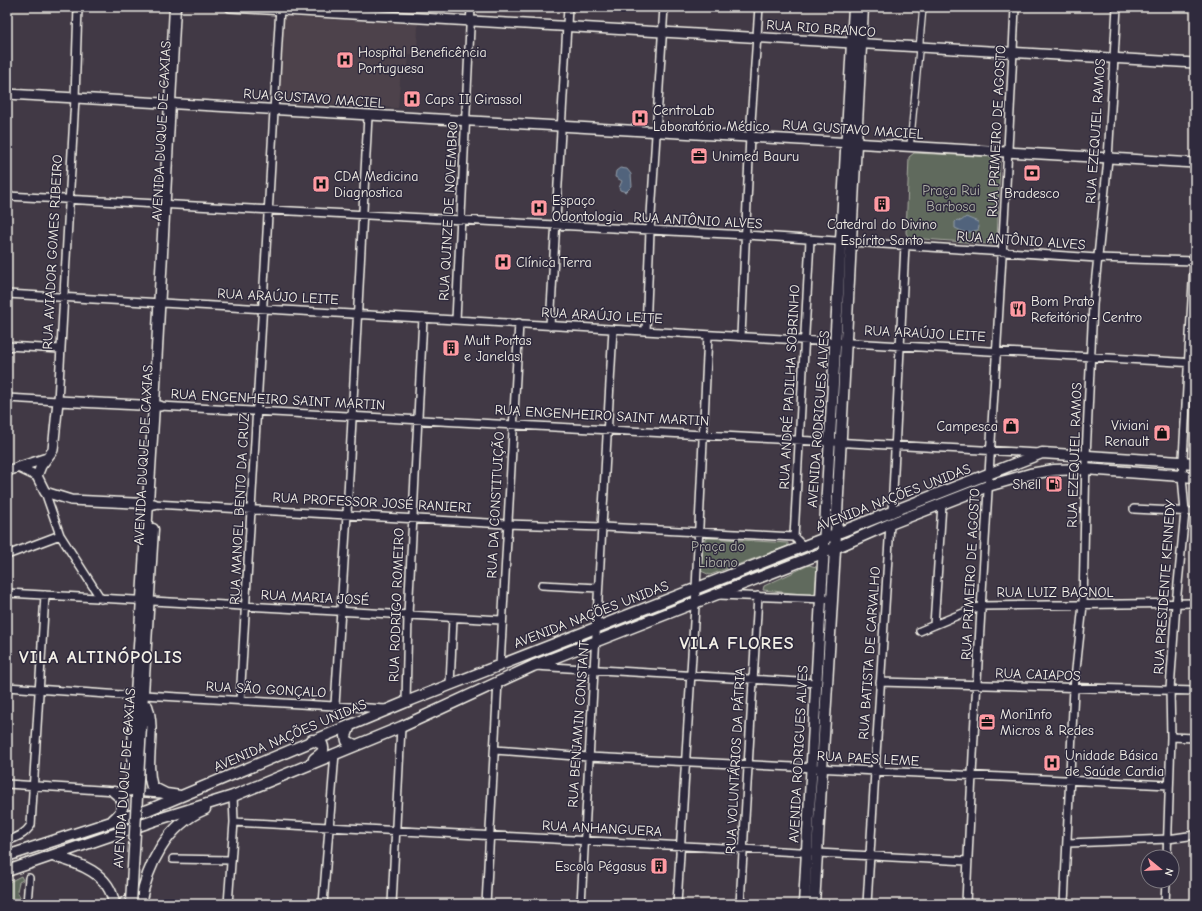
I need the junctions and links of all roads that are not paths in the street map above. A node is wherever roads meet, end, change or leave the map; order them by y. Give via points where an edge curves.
1 (78, 7) edge
2 (175, 7) edge
3 (182, 7) edge
4 (230, 7) edge
5 (471, 7) edge
6 (568, 7) edge
7 (664, 7) edge
8 (759, 7) edge
9 (854, 7) edge
10 (863, 7) edge
11 (923, 7) edge
12 (1015, 7) edge
13 (1117, 7) edge
14 (280, 8) edge
15 (376, 11) edge
16 (470, 21) junction
17 (566, 27) junction
18 (663, 32) junction
19 (757, 38) junction
20 (857, 44) junction
21 (921, 48) junction
22 (1013, 53) junction
23 (1114, 59) junction
24 (1195, 63) edge
25 (7, 94) edge
26 (75, 98) junction
27 (174, 104) junction
28 (275, 109) junction
29 (368, 116) junction
30 (465, 121) junction
31 (560, 126) junction
32 (657, 132) junction
33 (750, 136) junction
34 (851, 143) junction
35 (910, 147) junction
36 (1007, 151) junction
37 (1108, 159) junction
38 (1195, 163) edge
39 (7, 196) edge
40 (69, 200) junction
41 (168, 204) junction
42 (269, 210) junction
43 (364, 214) junction
44 (460, 220) junction
45 (556, 225) junction
46 (650, 231) junction
47 (746, 235) junction
48 (810, 240) junction
49 (846, 242) junction
50 (906, 245) junction
51 (1195, 247) edge
52 (1002, 252) junction
53 (1097, 258) junction
54 (1195, 261) edge
55 (7, 294) edge
56 (64, 298) junction
57 (163, 303) junction
58 (264, 309) junction
59 (358, 314) junction
60 (423, 318) junction
61 (456, 320) junction
62 (519, 323) junction
63 (550, 326) junction
64 (613, 329) junction
65 (646, 330) junction
66 (708, 335) junction
67 (740, 336) junction
68 (805, 340) junction
69 (841, 342) junction
70 (7, 346) edge
71 (899, 346) junction
72 (60, 349) junction
73 (996, 350) junction
74 (1091, 356) junction
75 (1191, 362) edge
76 (7, 398) edge
77 (58, 401) junction
78 (157, 406) junction
79 (257, 411) junction
80 (352, 416) junction
81 (418, 419) junction
82 (512, 424) junction
83 (608, 430) junction
84 (703, 434) junction
85 (798, 440) junction
86 (835, 442) junction
87 (894, 445) junction
88 (991, 450) junction
89 (1042, 453) junction
90 (1086, 456) junction
91 (47, 458) junction
92 (1183, 462) junction
93 (1195, 463) edge
94 (18, 467) junction
95 (1085, 469) junction
96 (7, 471) edge
97 (990, 474) junction
98 (37, 476) junction
99 (1182, 476) junction
100 (1195, 477) edge
101 (988, 486) junction
102 (45, 492) junction
103 (151, 504) junction
104 (942, 504) junction
105 (1134, 509) dead end
106 (251, 510) junction
107 (1184, 512) junction
108 (1195, 512) edge
109 (892, 513) junction
110 (347, 514) junction
111 (413, 518) junction
112 (506, 524) junction
113 (890, 524) junction
114 (603, 527) junction
115 (698, 532) junction
116 (836, 533) junction
117 (60, 535) junction
118 (794, 536) junction
119 (824, 539) junction
120 (804, 547) junction
121 (835, 548) junction
122 (824, 552) junction
123 (7, 555) edge
124 (542, 584) dead end
125 (598, 588) junction
126 (696, 589) junction
127 (7, 593) edge
128 (45, 595) junction
129 (715, 595) junction
130 (758, 596) junction
131 (101, 599) junction
132 (826, 599) junction
133 (145, 601) junction
134 (694, 603) junction
135 (1195, 603) edge
136 (1176, 604) junction
137 (1083, 605) junction
138 (980, 606) junction
139 (246, 607) junction
140 (340, 611) junction
141 (408, 615) junction
142 (453, 618) junction
143 (501, 620) junction
144 (934, 625) junction
145 (597, 627) junction
146 (920, 631) dead end
147 (596, 641) junction
148 (500, 665) junction
149 (533, 666) junction
150 (594, 671) junction
151 (690, 677) junction
152 (753, 680) junction
153 (498, 681) junction
154 (880, 682) junction
155 (816, 683) junction
156 (976, 684) junction
157 (450, 685) junction
158 (7, 687) edge
159 (1074, 688) junction
160 (40, 690) junction
161 (1170, 690) junction
162 (1195, 691) edge
163 (141, 696) junction
164 (240, 701) junction
165 (406, 702) junction
166 (335, 705) junction
167 (388, 709) junction
168 (350, 725) junction
169 (401, 727) junction
170 (1171, 737) junction
171 (1195, 738) edge
172 (312, 740) junction
173 (355, 745) junction
174 (495, 750) junction
175 (335, 754) junction
176 (588, 757) junction
177 (684, 761) junction
178 (309, 763) junction
179 (748, 765) junction
180 (816, 769) junction
181 (874, 771) junction
182 (971, 776) junction
183 (1070, 780) junction
184 (7, 784) edge
185 (1169, 785) junction
186 (34, 786) junction
187 (114, 792) junction
188 (166, 794) junction
189 (182, 796) junction
190 (233, 796) junction
191 (214, 802) junction
192 (110, 822) junction
193 (234, 822) junction
194 (328, 826) junction
195 (395, 829) junction
196 (1195, 834) edge
197 (490, 835) junction
198 (1168, 839) junction
199 (584, 840) junction
200 (7, 841) edge
201 (1068, 843) junction
202 (680, 846) junction
203 (29, 848) junction
204 (744, 848) junction
205 (1167, 849) edge
206 (7, 850) edge
207 (811, 852) junction
208 (7, 856) edge
209 (53, 856) junction
210 (869, 856) junction
211 (173, 859) dead end
212 (230, 860) junction
213 (967, 861) junction
214 (7, 871) edge
215 (29, 878) dead end
216 (1166, 889) edge
217 (130, 903) edge
218 (27, 904) edge
219 (114, 904) edge
220 (228, 904) edge
221 (323, 904) edge
222 (392, 904) edge
223 (486, 904) edge
224 (581, 904) edge
225 (677, 904) edge
226 (740, 904) edge
227 (804, 904) edge
228 (814, 904) edge
229 (867, 904) edge
230 (966, 904) edge
231 (1064, 904) edge
232 (1165, 904) edge

1 - 26 street, RUA AVIADOR GOMES RIBEIRO
2 - 27 main road, AVENIDA DUQUE DE CAXIAS
3 - 27 main road, AVENIDA DUQUE DE CAXIAS
4 - 14 street, RUA RIO BRANCO
5 - 16 street, RUA QUINZE DE NOVEMBRO
6 - 17 street
7 - 18 street
8 - 19 street
9 - 20 main road, AVENIDA RODRIGUES ALVES
10 - 20 main road, AVENIDA RODRIGUES ALVES
11 - 21 street
12 - 22 street, RUA PRIMEIRO DE AGOSTO
13 - 23 street, RUA EZEQUIEL RAMOS
14 - 15 street, RUA RIO BRANCO
14 - 28 street, RUA MANOEL BENTO DA CRUZ
15 - 16 street, RUA RIO BRANCO
16 - 17 street, RUA RIO BRANCO
16 - 30 street, RUA QUINZE DE NOVEMBRO
17 - 18 street, RUA RIO BRANCO
17 - 31 street
18 - 19 street, RUA RIO BRANCO
18 - 32 street
19 - 20 street, RUA RIO BRANCO
19 - 33 street
20 - 21 street, RUA RIO BRANCO
20 - 34 main road, AVENIDA RODRIGUES ALVES
21 - 22 street, RUA RIO BRANCO
21 - 35 street
22 - 23 street, RUA RIO BRANCO
22 - 36 street, RUA PRIMEIRO DE AGOSTO
23 - 24 street, RUA RIO BRANCO
23 - 37 street, RUA EZEQUIEL RAMOS
25 - 26 street, RUA GUSTAVO MACIEL
26 - 27 street, RUA GUSTAVO MACIEL
26 - 40 street, RUA AVIADOR GOMES RIBEIRO
27 - 28 street, RUA GUSTAVO MACIEL
27 - 41 main road, AVENIDA DUQUE DE CAXIAS
28 - 29 street, RUA GUSTAVO MACIEL
28 - 42 street, RUA MANOEL BENTO DA CRUZ
29 - 30 street, RUA GUSTAVO MACIEL
29 - 43 street
30 - 31 street, RUA GUSTAVO MACIEL
30 - 44 street, RUA QUINZE DE NOVEMBRO
31 - 32 street, RUA GUSTAVO MACIEL
31 - 45 street
32 - 33 street, RUA GUSTAVO MACIEL
32 - 46 street
33 - 34 street, RUA GUSTAVO MACIEL
33 - 47 street
34 - 35 street, RUA GUSTAVO MACIEL
34 - 49 main road, AVENIDA RODRIGUES ALVES
35 - 36 street, RUA GUSTAVO MACIEL
36 - 37 street, RUA GUSTAVO MACIEL
36 - 52 street, RUA PRIMEIRO DE AGOSTO
37 - 38 street, RUA GUSTAVO MACIEL
37 - 53 street, RUA EZEQUIEL RAMOS
39 - 40 street, RUA ANTÔNIO ALVES
40 - 41 street, RUA ANTÔNIO ALVES
40 - 56 street, RUA AVIADOR GOMES RIBEIRO
41 - 42 street, RUA ANTÔNIO ALVES
41 - 57 main road, AVENIDA DUQUE DE CAXIAS
42 - 43 street, RUA ANTÔNIO ALVES
42 - 58 street, RUA MANOEL BENTO DA CRUZ
43 - 44 street, RUA ANTÔNIO ALVES
43 - 59 street
44 - 45 street, RUA ANTÔNIO ALVES
44 - 61 street, RUA QUINZE DE NOVEMBRO
45 - 46 street, RUA ANTÔNIO ALVES
45 - 63 street
46 - 47 street, RUA ANTÔNIO ALVES
46 - 65 street
47 - 48 street, RUA ANTÔNIO ALVES
47 - 67 street
48 - 49 street, RUA ANTÔNIO ALVES
48 - 68 street, RUA ANDRÉ PADILHA SOBRINHO
49 - 50 street, RUA ANTÔNIO ALVES
49 - 69 main road, AVENIDA RODRIGUES ALVES
50 - 52 street, RUA ANTÔNIO ALVES
50 - 71 street
51 - 54 street, RUA PRESIDENTE KENNEDY
52 - 53 street, RUA ANTÔNIO ALVES
52 - 73 street, RUA PRIMEIRO DE AGOSTO
53 - 54 street, RUA ANTÔNIO ALVES
53 - 74 street, RUA EZEQUIEL RAMOS
54 - 75 street, RUA PRESIDENTE KENNEDY
55 - 56 street, RUA ARAÚJO LEITE
56 - 57 street, RUA ARAÚJO LEITE
56 - 72 street, RUA AVIADOR GOMES RIBEIRO
57 - 58 street, RUA ARAÚJO LEITE
57 - 78 main road, AVENIDA DUQUE DE CAXIAS
58 - 59 street, RUA ARAÚJO LEITE
58 - 79 street, RUA MANOEL BENTO DA CRUZ
59 - 60 street, RUA ARAÚJO LEITE
59 - 80 street
60 - 61 street, RUA ARAÚJO LEITE
60 - 81 street, RUA RODRIGO ROMEIRO
61 - 62 street, RUA ARAÚJO LEITE
62 - 63 street, RUA ARAÚJO LEITE
62 - 82 street, RUA DA CONSTITUIÇÃO
63 - 64 street, RUA ARAÚJO LEITE
64 - 65 street, RUA ARAÚJO LEITE
64 - 83 street, RUA BENJAMIN CONSTANT
65 - 66 street, RUA ARAÚJO LEITE
66 - 67 street, RUA ARAÚJO LEITE
66 - 84 street
67 - 68 street, RUA ARAÚJO LEITE
68 - 69 street, RUA ARAÚJO LEITE
68 - 85 street, RUA ANDRÉ PADILHA SOBRINHO
69 - 71 street, RUA ARAÚJO LEITE
69 - 86 main road, AVENIDA RODRIGUES ALVES
70 - 72 street
71 - 73 street, RUA ARAÚJO LEITE
71 - 87 street
72 - 77 street, RUA AVIADOR GOMES RIBEIRO
73 - 74 street, RUA ARAÚJO LEITE
73 - 88 street, RUA PRIMEIRO DE AGOSTO
74 - 75 street, RUA ARAÚJO LEITE
74 - 90 street, RUA EZEQUIEL RAMOS
75 - 92 street, RUA PRESIDENTE KENNEDY
76 - 77 street
77 - 78 street
77 - 91 street, RUA AVIADOR GOMES RIBEIRO via 53,450
78 - 79 street, RUA ENGENHEIRO SAINT MARTIN
78 - 103 main road, AVENIDA DUQUE DE CAXIAS
79 - 80 street, RUA ENGENHEIRO SAINT MARTIN
79 - 106 street, RUA MANOEL BENTO DA CRUZ
80 - 81 street, RUA ENGENHEIRO SAINT MARTIN
80 - 110 street
81 - 82 street, RUA ENGENHEIRO SAINT MARTIN
81 - 111 street, RUA RODRIGO ROMEIRO
82 - 83 street, RUA ENGENHEIRO SAINT MARTIN
82 - 112 street, RUA DA CONSTITUIÇÃO
83 - 84 street, RUA ENGENHEIRO SAINT MARTIN
83 - 114 street, RUA BENJAMIN CONSTANT
84 - 85 street, RUA ENGENHEIRO SAINT MARTIN
84 - 115 street
85 - 86 street, RUA ENGENHEIRO SAINT MARTIN
85 - 118 street, RUA ANDRÉ PADILHA SOBRINHO
86 - 87 street, RUA ENGENHEIRO SAINT MARTIN
86 - 116 main road, AVENIDA RODRIGUES ALVES
86 - 119 main road, AVENIDA RODRIGUES ALVES
87 - 88 street, RUA ENGENHEIRO SAINT MARTIN
87 - 109 street
88 - 89 street, RUA ENGENHEIRO SAINT MARTIN
88 - 97 street, RUA PRIMEIRO DE AGOSTO
89 - 90 main road, AVENIDA NAÇÕES UNIDAS
89 - 97 main road, AVENIDA NAÇÕES UNIDAS
90 - 92 main road, AVENIDA NAÇÕES UNIDAS
90 - 95 street, RUA EZEQUIEL RAMOS
91 - 94 street
91 - 98 street, RUA AVIADOR GOMES RIBEIRO
92 - 93 main road, AVENIDA NAÇÕES UNIDAS
92 - 99 street, RUA PRESIDENTE KENNEDY
94 - 96 street
94 - 98 street
95 - 99 main road, AVENIDA NAÇÕES UNIDAS
95 - 101 main road, AVENIDA NAÇÕES UNIDAS via 1030,474
95 - 137 street, RUA EZEQUIEL RAMOS
97 - 101 street, RUA PRIMEIRO DE AGOSTO
97 - 109 main road, AVENIDA NAÇÕES UNIDAS
98 - 102 street
99 - 100 main road, AVENIDA NAÇÕES UNIDAS
99 - 107 street, RUA PRESIDENTE KENNEDY
101 - 104 main road, AVENIDA NAÇÕES UNIDAS
101 - 138 street, RUA PRIMEIRO DE AGOSTO
102 - 103 street, RUA PROFESSOR JOSÉ RANIERI via 71,500
102 - 117 street
103 - 106 street, RUA PROFESSOR JOSÉ RANIERI
103 - 133 main road, AVENIDA DUQUE DE CAXIAS
104 - 113 main road, AVENIDA NAÇÕES UNIDAS
104 - 144 street
105 - 107 street
106 - 110 street, RUA PROFESSOR JOSÉ RANIERI
106 - 139 street, RUA MANOEL BENTO DA CRUZ
107 - 108 street
107 - 136 street, RUA PRESIDENTE KENNEDY
109 - 116 main road, AVENIDA NAÇÕES UNIDAS
110 - 111 street, RUA PROFESSOR JOSÉ RANIERI
110 - 140 street
111 - 112 street, RUA PROFESSOR JOSÉ RANIERI
111 - 141 street, RUA RODRIGO ROMEIRO
112 - 114 street, RUA PROFESSOR JOSÉ RANIERI
112 - 143 street, RUA DA CONSTITUIÇÃO
113 - 121 main road, AVENIDA NAÇÕES UNIDAS
113 - 154 street, RUA BATISTA DE CARVALHO
114 - 115 street, RUA PROFESSOR JOSÉ RANIERI
114 - 125 street, RUA BENJAMIN CONSTANT
115 - 118 street
115 - 126 street
116 - 119 main road, AVENIDA NAÇÕES UNIDAS
116 - 121 main road, AVENIDA RODRIGUES ALVES
117 - 123 street
117 - 131 street
118 - 120 street
119 - 120 main road, AVENIDA NAÇÕES UNIDAS
119 - 122 main road, AVENIDA RODRIGUES ALVES
120 - 126 main road, AVENIDA NAÇÕES UNIDAS
121 - 122 main road, AVENIDA NAÇÕES UNIDAS
121 - 132 main road, AVENIDA RODRIGUES ALVES
122 - 129 main road, AVENIDA NAÇÕES UNIDAS
122 - 132 main road, AVENIDA RODRIGUES ALVES
124 - 125 street
125 - 145 street, RUA BENJAMIN CONSTANT
126 - 134 street
126 - 145 main road, AVENIDA NAÇÕES UNIDAS
127 - 128 street, RUA MARIA JOSÉ
128 - 131 street, RUA MARIA JOSÉ
128 - 160 street
129 - 130 street
129 - 134 main road, AVENIDA NAÇÕES UNIDAS
130 - 132 street
130 - 152 street, RUA VOLUNTÁRIOS DA PÁTRIA
131 - 133 street, RUA MARIA JOSÉ
132 - 155 main road, AVENIDA RODRIGUES ALVES
132 - 180 main road, AVENIDA RODRIGUES ALVES
133 - 139 street, RUA MARIA JOSÉ
133 - 163 main road, AVENIDA DUQUE DE CAXIAS
134 - 147 main road, AVENIDA NAÇÕES UNIDAS
134 - 151 street
135 - 136 street, RUA LUIZ BAGNOL
136 - 137 street, RUA LUIZ BAGNOL
136 - 161 street, RUA PRESIDENTE KENNEDY
137 - 138 street, RUA LUIZ BAGNOL
137 - 159 street, RUA EZEQUIEL RAMOS
138 - 144 street, RUA LUIZ BAGNOL
138 - 156 street, RUA PRIMEIRO DE AGOSTO
139 - 140 street, RUA MARIA JOSÉ
139 - 164 street, RUA MANOEL BENTO DA CRUZ
140 - 141 street, RUA MARIA JOSÉ
140 - 166 street
141 - 142 street, RUA MARIA JOSÉ
141 - 165 street, RUA RODRIGO ROMEIRO
142 - 143 street, RUA MARIA JOSÉ
142 - 157 street
143 - 148 street, RUA DA CONSTITUIÇÃO
144 - 146 street, RUA LUIZ BAGNOL
145 - 147 street, RUA BENJAMIN CONSTANT
145 - 148 main road, AVENIDA NAÇÕES UNIDAS
147 - 149 main road, AVENIDA NAÇÕES UNIDAS
147 - 150 street, RUA BENJAMIN CONSTANT
148 - 157 main road, AVENIDA NAÇÕES UNIDAS
149 - 150 street
149 - 153 main road, AVENIDA NAÇÕES UNIDAS
150 - 151 street
150 - 176 street, RUA BENJAMIN CONSTANT
151 - 152 street
151 - 177 street
152 - 155 street
152 - 179 street, RUA VOLUNTÁRIOS DA PÁTRIA
153 - 169 main road, AVENIDA NAÇÕES UNIDAS
153 - 174 street
154 - 156 street, RUA CAIAPOS
154 - 181 street, RUA BATISTA DE CARVALHO
155 - 180 main road, AVENIDA RODRIGUES ALVES
156 - 159 street, RUA CAIAPOS
156 - 182 street, RUA PRIMEIRO DE AGOSTO
157 - 165 main road, AVENIDA NAÇÕES UNIDAS
158 - 160 street, RUA SÃO GONÇALO
159 - 161 street, RUA CAIAPOS
159 - 183 street, RUA EZEQUIEL RAMOS
160 - 163 street, RUA SÃO GONÇALO
160 - 186 street
161 - 162 street, RUA CAIAPOS
161 - 170 street, RUA PRESIDENTE KENNEDY
163 - 164 street, RUA SÃO GONÇALO
163 - 188 main road via 149,713 148,777 152,787
163 - 217 main road, AVENIDA DUQUE DE CAXIAS, bridge
164 - 166 street, RUA SÃO GONÇALO
165 - 167 main road, AVENIDA NAÇÕES UNIDAS
166 - 167 street, RUA SÃO GONÇALO
167 - 168 main road, AVENIDA NAÇÕES UNIDAS
168 - 172 main road, AVENIDA NAÇÕES UNIDAS
168 - 173 main road via 347,741
169 - 173 main road, AVENIDA NAÇÕES UNIDAS
169 - 195 street
170 - 171 street
170 - 185 street, RUA PRESIDENTE KENNEDY
172 - 178 main road via 322,744 324,748 323,753
172 - 189 main road, AVENIDA NAÇÕES UNIDAS
173 - 175 main road, AVENIDA NAÇÕES UNIDAS
174 - 176 street, RUA PAES LEME
174 - 197 street
175 - 178 main road, AVENIDA NAÇÕES UNIDAS
175 - 194 street
176 - 177 street, RUA PAES LEME
176 - 199 street, RUA BENJAMIN CONSTANT
177 - 179 street, RUA PAES LEME
177 - 202 street
178 - 190 main road, AVENIDA NAÇÕES UNIDAS
179 - 180 street, RUA PAES LEME
179 - 204 street, RUA VOLUNTÁRIOS DA PÁTRIA
180 - 181 street, RUA PAES LEME
180 - 207 main road, AVENIDA RODRIGUES ALVES
181 - 182 street, RUA PAES LEME
181 - 210 street, RUA BATISTA DE CARVALHO
182 - 183 street, RUA PAES LEME
182 - 213 street, RUA PRIMEIRO DE AGOSTO
183 - 185 street, RUA PAES LEME
183 - 201 street, RUA EZEQUIEL RAMOS
184 - 186 street
185 - 198 street, RUA PRESIDENTE KENNEDY
186 - 187 street
186 - 200 street via 32,825 27,832
187 - 188 street
187 - 192 main road via 121,798 123,807 120,814
188 - 189 main road
189 - 192 main road, AVENIDA NAÇÕES UNIDAS
190 - 191 main road, AVENIDA NAÇÕES UNIDAS
190 - 193 street
191 - 209 main road, AVENIDA NAÇÕES UNIDAS
191 - 217 main road via 182,823 160,849 144,882
192 - 203 main road, AVENIDA NAÇÕES UNIDAS
193 - 194 street, RUA ANHANGUERA
193 - 212 street
194 - 195 street, RUA ANHANGUERA
194 - 221 street
195 - 197 street, RUA ANHANGUERA
195 - 222 street
196 - 198 street
197 - 199 street, RUA ANHANGUERA
197 - 223 street
198 - 201 street
198 - 205 street, RUA PRESIDENTE KENNEDY
199 - 202 street, RUA ANHANGUERA
199 - 224 street, RUA BENJAMIN CONSTANT
201 - 231 street, RUA EZEQUIEL RAMOS
202 - 204 street, RUA ANHANGUERA
202 - 225 street
203 - 206 main road
203 - 208 main road, AVENIDA NAÇÕES UNIDAS
204 - 207 street, RUA ANHANGUERA
204 - 226 street, RUA VOLUNTÁRIOS DA PÁTRIA
207 - 210 street, RUA ANHANGUERA
207 - 227 main road, AVENIDA RODRIGUES ALVES
207 - 228 main road, AVENIDA RODRIGUES ALVES
209 - 214 main road, AVENIDA NAÇÕES UNIDAS
209 - 219 main road via 86,867 98,875 106,885
210 - 213 street, RUA ANHANGUERA
210 - 229 street, RUA BATISTA DE CARVALHO
211 - 212 street
212 - 220 street
213 - 230 street, RUA PRIMEIRO DE AGOSTO
215 - 218 street
216 - 232 street

